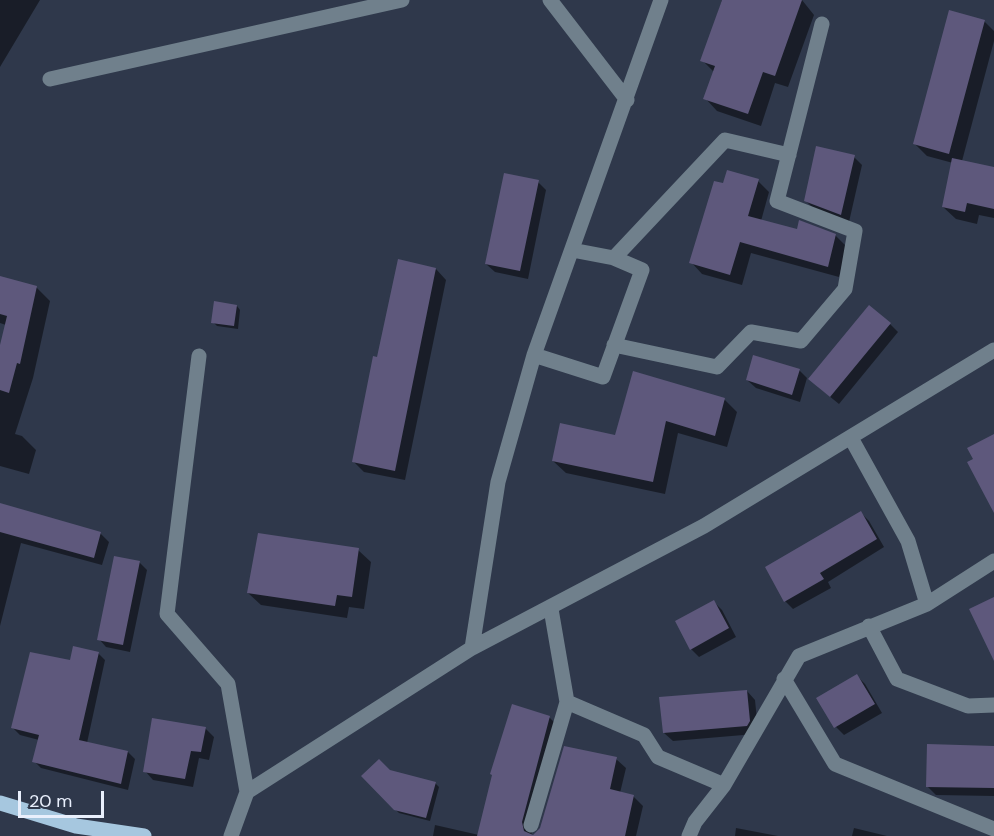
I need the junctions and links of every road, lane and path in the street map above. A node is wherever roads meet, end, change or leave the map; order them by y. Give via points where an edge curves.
1 (402, 0) edge
2 (550, 0) edge
3 (661, 0) edge
4 (822, 24) dead end
5 (50, 79) dead end
6 (627, 100) junction
7 (789, 155) junction
8 (572, 250) junction
9 (614, 258) junction
10 (614, 345) junction
11 (994, 350) edge
12 (534, 355) junction
13 (199, 356) dead end
14 (851, 438) junction
15 (994, 561) edge
16 (927, 604) junction
17 (550, 609) junction
18 (868, 626) junction
19 (472, 648) junction
20 (784, 679) junction
21 (567, 702) junction
22 (994, 705) edge
23 (724, 785) junction
24 (247, 792) junction
25 (0, 803) edge
26 (531, 825) dead end
27 (994, 828) edge
28 (144, 836) edge
29 (231, 836) edge
30 (689, 836) edge

1 - 5 street
2 - 6 street
3 - 6 street
4 - 7 street
6 - 8 street
7 - 9 street via 725,140
7 - 10 street via 777,201 855,231 845,289 801,341 751,332 717,367
8 - 9 street
8 - 12 street
9 - 10 street via 642,270
10 - 12 street via 603,378
11 - 14 street
12 - 19 street via 498,482
13 - 24 street via 167,614 228,684
14 - 16 street via 908,541
14 - 17 street via 704,526
15 - 16 street
16 - 18 street
17 - 19 street
17 - 21 street
18 - 20 street via 799,656
18 - 22 street via 897,679 968,706
19 - 24 street
20 - 23 street
20 - 27 street via 835,764
21 - 23 street via 644,735 658,757
21 - 26 street
23 - 30 street
24 - 29 street
25 - 28 main road via 76,826

